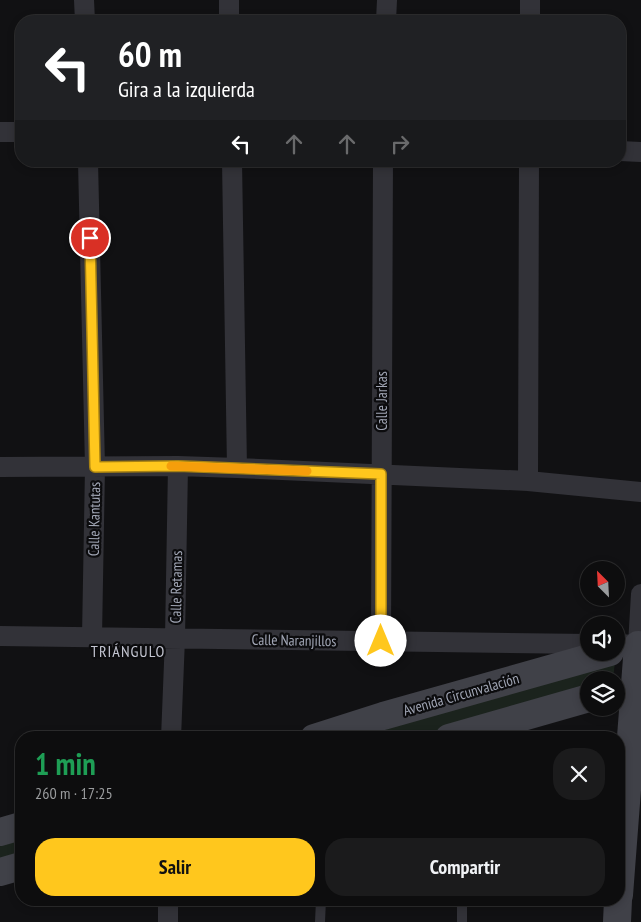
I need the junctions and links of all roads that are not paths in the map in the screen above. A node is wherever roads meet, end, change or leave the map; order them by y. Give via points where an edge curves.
1 (84, 0) edge
2 (229, 0) edge
3 (387, 0) edge
4 (530, 0) edge
5 (84, 15) edge
6 (229, 15) edge
7 (386, 15) edge
8 (530, 15) edge
9 (0, 132) edge
10 (15, 132) edge
11 (626, 151) edge
12 (641, 152) edge
13 (88, 167) edge
14 (232, 167) edge
15 (382, 167) edge
16 (529, 167) edge
17 (178, 466) junction
18 (0, 467) edge
19 (95, 467) junction
20 (237, 468) junction
21 (381, 474) junction
22 (528, 481) junction
23 (641, 492) edge
24 (641, 594) edge
25 (0, 636) edge
26 (92, 637) junction
27 (175, 638) junction
28 (381, 641) junction
29 (580, 644) edge
30 (628, 646) edge
31 (580, 660) edge
32 (630, 687) edge
33 (580, 701) edge
34 (171, 731) edge
35 (336, 731) edge
36 (474, 731) edge
37 (625, 782) edge
38 (15, 828) edge
39 (0, 832) edge
40 (15, 868) edge
41 (0, 872) edge
42 (168, 906) edge
43 (321, 906) edge
44 (462, 906) edge
45 (618, 906) edge
46 (168, 922) edge
47 (320, 922) edge
48 (462, 922) edge
49 (617, 922) edge

1 - 5 street
2 - 6 street
3 - 7 street
4 - 8 street
9 - 10 street
11 - 12 street
13 - 19 street, Calle Kantutas
14 - 20 street
15 - 21 street, Calle Jarkas
16 - 22 street
17 - 19 street
17 - 20 street
17 - 27 street, Calle Retamas
18 - 19 street
19 - 26 street, Calle Kantutas
20 - 21 street
21 - 22 street
21 - 28 street, Calle Jarkas
22 - 23 street
24 - 30 street
25 - 26 street, Calle Naranjillos
26 - 27 street, Calle Naranjillos
27 - 28 street, Calle Naranjillos
27 - 34 street, Calle Retamas
28 - 29 street, Calle Naranjillos
30 - 32 main road
31 - 35 main road, Avenida Circunvalación
32 - 37 main road
33 - 36 main road
38 - 39 main road
40 - 41 main road
42 - 46 street
43 - 47 lane
44 - 48 lane
45 - 49 main road

